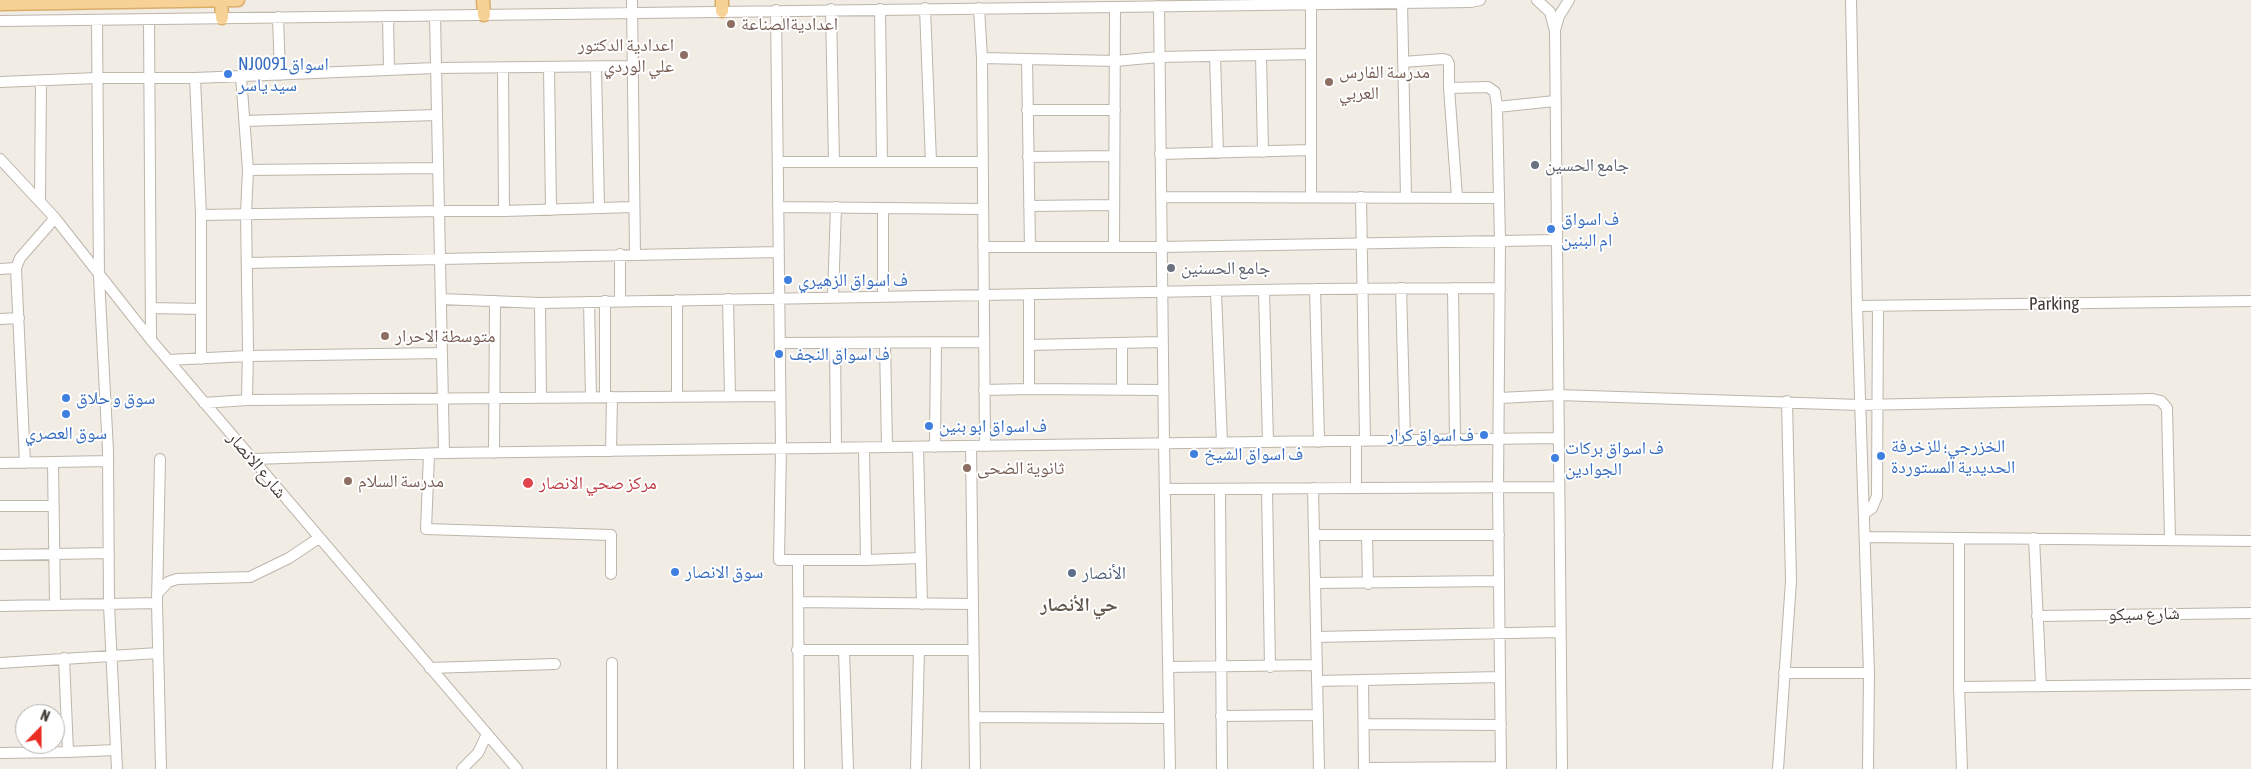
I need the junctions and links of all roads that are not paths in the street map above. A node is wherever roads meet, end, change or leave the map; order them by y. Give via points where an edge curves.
1 (222, 0) edge
2 (238, 0) edge
3 (483, 0) edge
4 (632, 0) edge
5 (1480, 0) edge
6 (1537, 0) edge
7 (1569, 0) edge
8 (1851, 0) edge
9 (1402, 2) junction
10 (1311, 3) junction
11 (0, 4) edge
12 (722, 6) edge
13 (1159, 6) junction
14 (1115, 7) junction
15 (926, 8) junction
16 (980, 8) junction
17 (880, 9) junction
18 (776, 10) junction
19 (831, 10) junction
20 (632, 12) junction
21 (484, 15) junction
22 (388, 16) junction
23 (435, 16) junction
24 (278, 17) junction
25 (222, 18) junction
26 (0, 20) edge
27 (97, 20) junction
28 (149, 20) junction
29 (1555, 31) junction
30 (1310, 54) junction
31 (1261, 55) junction
32 (1216, 56) junction
33 (1159, 57) junction
34 (982, 58) junction
35 (1026, 60) junction
36 (1115, 61) junction
37 (1403, 62) junction
38 (633, 66) junction
39 (435, 68) junction
40 (503, 68) junction
41 (549, 68) junction
42 (596, 68) junction
43 (389, 70) junction
44 (280, 75) junction
45 (241, 76) junction
46 (97, 78) junction
47 (150, 78) junction
48 (195, 78) junction
49 (40, 81) junction
50 (0, 82) edge
51 (1449, 88) junction
52 (1556, 101) junction
53 (1496, 107) junction
54 (1027, 110) junction
55 (1114, 110) junction
56 (436, 116) junction
57 (245, 121) junction
58 (1311, 150) junction
59 (1263, 152) junction
60 (1218, 153) junction
61 (1160, 154) junction
62 (1114, 156) junction
63 (1028, 157) junction
64 (0, 159) edge
65 (778, 162) junction
66 (834, 162) junction
67 (882, 162) junction
68 (931, 162) junction
69 (983, 162) junction
70 (438, 168) junction
71 (248, 170) junction
72 (1161, 196) junction
73 (1311, 197) junction
74 (1361, 197) junction
75 (1406, 197) junction
76 (1458, 197) junction
77 (1499, 198) junction
78 (40, 201) junction
79 (1114, 205) junction
80 (1029, 206) junction
81 (633, 207) junction
82 (778, 207) junction
83 (599, 208) junction
84 (836, 208) junction
85 (882, 208) junction
86 (983, 209) junction
87 (438, 210) junction
88 (551, 210) junction
89 (504, 211) junction
90 (246, 214) junction
91 (201, 215) junction
92 (54, 218) junction
93 (1557, 240) junction
94 (1500, 241) junction
95 (1362, 243) junction
96 (1030, 247) junction
97 (1114, 247) junction
98 (1161, 247) junction
99 (983, 248) junction
100 (779, 252) junction
101 (620, 254) junction
102 (635, 254) junction
103 (440, 258) junction
104 (247, 263) junction
105 (16, 268) junction
106 (0, 269) edge
107 (99, 276) junction
108 (1401, 288) junction
109 (1453, 288) junction
110 (1500, 288) junction
111 (1315, 289) junction
112 (1364, 289) junction
113 (1264, 291) junction
114 (1162, 292) junction
115 (1216, 292) junction
116 (984, 294) junction
117 (1029, 294) junction
118 (883, 296) junction
119 (833, 298) junction
120 (440, 299) junction
121 (728, 299) junction
122 (779, 299) junction
123 (677, 300) junction
124 (495, 301) junction
125 (605, 301) junction
126 (620, 301) junction
127 (2251, 301) edge
128 (589, 302) junction
129 (540, 303) junction
130 (1857, 306) junction
131 (1878, 307) junction
132 (151, 308) junction
133 (201, 309) junction
134 (19, 318) junction
135 (0, 319) edge
136 (151, 340) junction
137 (936, 342) junction
138 (984, 342) junction
139 (1162, 342) junction
140 (780, 343) junction
141 (835, 343) junction
142 (885, 343) junction
143 (1122, 343) junction
144 (1029, 345) junction
145 (442, 353) junction
146 (248, 356) junction
147 (201, 359) junction
148 (168, 360) junction
149 (1029, 389) junction
150 (984, 390) junction
151 (1122, 390) junction
152 (1163, 390) junction
153 (1558, 395) junction
154 (676, 396) junction
155 (730, 396) junction
156 (780, 396) junction
157 (609, 397) junction
158 (495, 398) junction
159 (541, 398) junction
160 (591, 398) junction
161 (1500, 398) junction
162 (443, 399) junction
163 (247, 400) junction
164 (1787, 402) junction
165 (204, 403) junction
166 (1860, 404) junction
167 (1878, 404) junction
168 (1558, 438) junction
169 (1404, 440) junction
170 (1455, 440) junction
171 (1500, 440) junction
172 (1360, 441) junction
173 (1268, 442) junction
174 (1319, 442) junction
175 (1222, 443) junction
176 (1164, 444) junction
177 (971, 446) junction
178 (985, 446) junction
179 (887, 447) junction
180 (918, 447) junction
181 (935, 447) junction
182 (836, 448) junction
183 (864, 448) junction
184 (781, 449) junction
185 (611, 451) junction
186 (444, 453) junction
187 (494, 453) junction
188 (429, 454) junction
189 (160, 459) dead end
190 (252, 460) junction
191 (108, 461) junction
192 (52, 462) junction
193 (0, 463) edge
194 (26, 463) junction
195 (1558, 487) junction
196 (1267, 488) junction
197 (1313, 488) junction
198 (1356, 488) junction
199 (1498, 488) junction
200 (1164, 489) junction
201 (1220, 489) junction
202 (0, 506) edge
203 (53, 506) junction
204 (1864, 514) junction
205 (1314, 535) junction
206 (1367, 535) junction
207 (1499, 535) junction
208 (1865, 537) junction
209 (319, 538) junction
210 (1959, 538) junction
211 (2034, 538) junction
212 (2170, 539) junction
213 (2251, 541) edge
214 (109, 553) junction
215 (0, 555) edge
216 (54, 555) junction
217 (921, 558) junction
218 (798, 560) junction
219 (866, 560) junction
220 (611, 574) dead end
221 (1499, 581) junction
222 (1315, 583) junction
223 (1368, 584) junction
224 (157, 598) junction
225 (798, 602) junction
226 (922, 604) junction
227 (973, 604) junction
228 (55, 605) junction
229 (109, 605) junction
230 (0, 606) edge
231 (2251, 612) edge
232 (2037, 616) junction
233 (1560, 632) junction
234 (1500, 633) junction
235 (1316, 636) junction
236 (797, 650) junction
237 (844, 650) junction
238 (919, 650) junction
239 (973, 650) junction
240 (158, 653) junction
241 (113, 655) junction
242 (64, 658) junction
243 (0, 663) edge
244 (612, 663) dead end
245 (555, 664) dead end
246 (1317, 666) junction
247 (1168, 667) junction
248 (1270, 667) junction
249 (430, 668) junction
250 (1221, 668) junction
251 (1784, 673) junction
252 (1869, 673) junction
253 (1500, 677) junction
254 (1363, 680) junction
255 (1316, 681) junction
256 (2251, 684) edge
257 (2041, 686) junction
258 (1959, 687) junction
259 (1318, 715) junction
260 (1222, 716) junction
261 (974, 717) junction
262 (1169, 718) junction
263 (1364, 724) junction
264 (1501, 725) junction
265 (487, 734) junction
266 (116, 750) junction
267 (68, 752) junction
268 (0, 753) edge
269 (1501, 768) edge
270 (116, 769) edge
271 (161, 769) edge
272 (462, 769) edge
273 (517, 769) edge
274 (612, 769) edge
275 (799, 769) edge
276 (848, 769) edge
277 (916, 769) edge
278 (975, 769) edge
279 (1170, 769) edge
280 (1222, 769) edge
281 (1319, 769) edge
282 (1364, 769) edge
283 (1562, 769) edge
284 (1778, 769) edge
285 (1868, 769) edge
286 (1962, 769) edge

1 - 2 main road
1 - 11 main road
1 - 25 main road
3 - 21 main road
4 - 20 street
5 - 9 street
6 - 29 street via 1550,12
7 - 29 street via 1559,16
8 - 130 street
9 - 10 street
9 - 37 street
10 - 13 street
10 - 30 street
12 - 18 street
12 - 20 street
13 - 14 street
13 - 33 street
14 - 16 street
14 - 36 street
15 - 16 street
15 - 17 street
15 - 68 street
16 - 34 street
17 - 19 street
17 - 67 street
18 - 19 street
18 - 65 street
19 - 66 street
20 - 21 street
20 - 38 street
21 - 23 street
22 - 23 street
22 - 24 street
22 - 43 street
23 - 39 street
24 - 25 street
24 - 44 street
25 - 28 street
26 - 27 street
27 - 28 street
27 - 46 street
28 - 47 street
29 - 52 street
30 - 31 street
30 - 58 street
31 - 32 street
31 - 59 street
32 - 33 street
32 - 60 street
33 - 36 street
33 - 61 street
34 - 35 street
34 - 69 street
35 - 36 street
35 - 54 street
36 - 55 street
37 - 51 street via 1447,60
37 - 75 street
38 - 42 street
38 - 81 street
39 - 40 street
39 - 43 street
39 - 56 street
40 - 41 street
40 - 89 street
41 - 42 street
41 - 88 street
42 - 83 street
43 - 44 street
44 - 45 street
45 - 48 street
45 - 57 street
46 - 47 street
46 - 49 street
46 - 107 street
47 - 48 street
47 - 132 street
48 - 91 street
49 - 50 street
49 - 78 street
51 - 53 street via 1488,88 1495,92
51 - 76 street
52 - 53 street
52 - 93 street
53 - 77 street
54 - 55 street
54 - 63 street
55 - 62 street
56 - 57 street
56 - 70 street
57 - 71 street
58 - 59 street
58 - 73 street
59 - 60 street
60 - 61 street
61 - 72 street
62 - 63 street
62 - 79 street
63 - 80 street
64 - 78 street, شارع الانصار
65 - 66 street
65 - 82 street
66 - 67 street
67 - 68 street
68 - 69 street
69 - 86 street
70 - 71 street
70 - 87 street
71 - 90 street
72 - 73 street
72 - 98 street
73 - 74 street
74 - 75 street
74 - 95 street
75 - 76 street
76 - 77 street
77 - 94 street
78 - 92 street, شارع الانصار
79 - 80 street
79 - 97 street
80 - 96 street
81 - 83 street
81 - 102 street
82 - 84 street
82 - 100 street
83 - 88 street
84 - 85 street
84 - 119 street
85 - 86 street
85 - 118 street
86 - 99 street
87 - 89 street
87 - 90 street
87 - 103 street
88 - 89 street
90 - 91 street
90 - 104 street
91 - 133 street
92 - 105 street via 20,258
92 - 107 street, شارع الانصار
93 - 94 street
93 - 153 street
94 - 95 street
94 - 110 street
95 - 98 street
95 - 112 street
96 - 97 street
96 - 99 street
97 - 98 street
98 - 114 street
99 - 116 street
100 - 102 street
100 - 122 street
101 - 102 street
101 - 103 street
101 - 126 street
103 - 104 street
103 - 120 street
104 - 146 street
105 - 106 street
105 - 134 street
107 - 136 street, شارع الانصار
107 - 191 street
108 - 109 street
108 - 112 street
108 - 169 street
109 - 110 street
109 - 170 street
110 - 161 street
111 - 112 street
111 - 113 street
111 - 174 street
112 - 172 street
113 - 115 street
113 - 173 street
114 - 115 street
114 - 117 street
114 - 139 street
115 - 175 street
116 - 117 street
116 - 118 street
116 - 138 street
117 - 144 street
118 - 119 street
119 - 122 street
120 - 124 street
120 - 145 street
121 - 122 street
121 - 123 street
121 - 155 street
122 - 140 street
123 - 126 street
123 - 154 street
124 - 129 street
124 - 158 street
125 - 126 street
125 - 128 street
125 - 157 street
127 - 131 street, Parking
128 - 129 street
128 - 160 street
129 - 159 street
130 - 131 street, Parking
130 - 166 street
131 - 167 street
132 - 133 street
132 - 136 street
133 - 147 street
134 - 135 street
134 - 194 street
136 - 148 street, شارع الانصار
137 - 138 street
137 - 142 street
137 - 181 street
138 - 150 street
139 - 143 street
139 - 152 street
140 - 141 street
140 - 156 street
141 - 142 street
141 - 182 street
142 - 179 street
143 - 144 street
143 - 151 street
144 - 149 street
145 - 146 street
145 - 162 street
146 - 147 street
146 - 163 street
147 - 148 street
148 - 165 street, شارع الانصار
149 - 150 street
149 - 151 street
150 - 178 street
151 - 152 street
152 - 176 street
153 - 161 street
153 - 164 street
153 - 168 street
154 - 155 street
154 - 157 street
155 - 156 street
156 - 184 street
157 - 160 street
157 - 185 street
158 - 159 street
158 - 162 street
158 - 187 street
159 - 160 street
161 - 171 street
162 - 163 street
162 - 186 street
163 - 165 street
164 - 166 street
164 - 251 street via 1791,581
165 - 190 street, شارع الانصار
166 - 167 street
166 - 204 street
167 - 204 street via 1877,496 1872,508
167 - 212 street via 2161,401 2167,408
168 - 171 street
168 - 195 street
169 - 170 street
169 - 172 street
170 - 171 street
171 - 199 street
172 - 174 street
172 - 198 street
173 - 174 street
173 - 175 street
175 - 176 street
176 - 178 street
176 - 200 street
177 - 178 street
177 - 181 street
177 - 227 street
179 - 180 street
179 - 183 street
180 - 181 street
180 - 217 street
182 - 183 street
182 - 184 street
183 - 219 street
184 - 185 street
184 - 218 street via 779,560
185 - 187 street
186 - 187 street
186 - 188 street
188 - 190 street
188 - 220 street via 426,529 611,535
189 - 224 street
190 - 209 street, شارع الانصار
191 - 192 street
191 - 214 street
192 - 194 street
192 - 203 street
193 - 194 street
195 - 199 street
195 - 233 street
196 - 197 street
196 - 201 street
196 - 248 street
197 - 198 street
197 - 205 street
198 - 199 street
199 - 207 street
200 - 201 street
200 - 247 street
201 - 250 street
202 - 203 street
203 - 216 street
204 - 208 street
205 - 206 street
205 - 222 street
206 - 207 street
206 - 223 street
207 - 221 street
208 - 210 street
208 - 252 street
209 - 224 street via 289,558 250,577 177,579 168,582
209 - 249 street, شارع الانصار
210 - 211 street
210 - 258 street
211 - 212 street
211 - 232 street
212 - 213 street
214 - 216 street
214 - 229 street
215 - 216 street
216 - 228 street
217 - 219 street
217 - 226 street
218 - 219 street
218 - 225 street
221 - 223 street
221 - 234 street
222 - 223 street
222 - 235 street
224 - 229 street
224 - 240 street
225 - 226 street
225 - 236 street
226 - 227 street
227 - 239 street
228 - 229 street
228 - 230 street
229 - 241 street
231 - 232 street, شارع سيكو
232 - 257 street
233 - 234 street
233 - 283 street
234 - 235 street
234 - 253 street
235 - 246 street
236 - 237 street
236 - 275 street
237 - 238 street
237 - 276 street
238 - 239 street
238 - 277 street
239 - 261 street
240 - 241 street
240 - 271 street
241 - 242 street
241 - 266 street
242 - 243 street
242 - 267 street
244 - 274 street
245 - 249 street
246 - 248 street
246 - 255 street
247 - 250 street
247 - 262 street
248 - 250 street
249 - 265 street, شارع الانصار
250 - 260 street
251 - 252 street
251 - 284 street
252 - 285 street
253 - 254 street
253 - 264 street
254 - 255 street
254 - 263 street
255 - 259 street
256 - 257 street
257 - 258 street
258 - 286 street
259 - 260 street
259 - 281 street
260 - 280 street
261 - 262 street
261 - 278 street
262 - 279 street
263 - 264 street
263 - 282 street
264 - 269 street
265 - 272 street via 478,754
265 - 273 street, شارع الانصار
266 - 267 street
266 - 270 street
267 - 268 street
269 - 282 street

